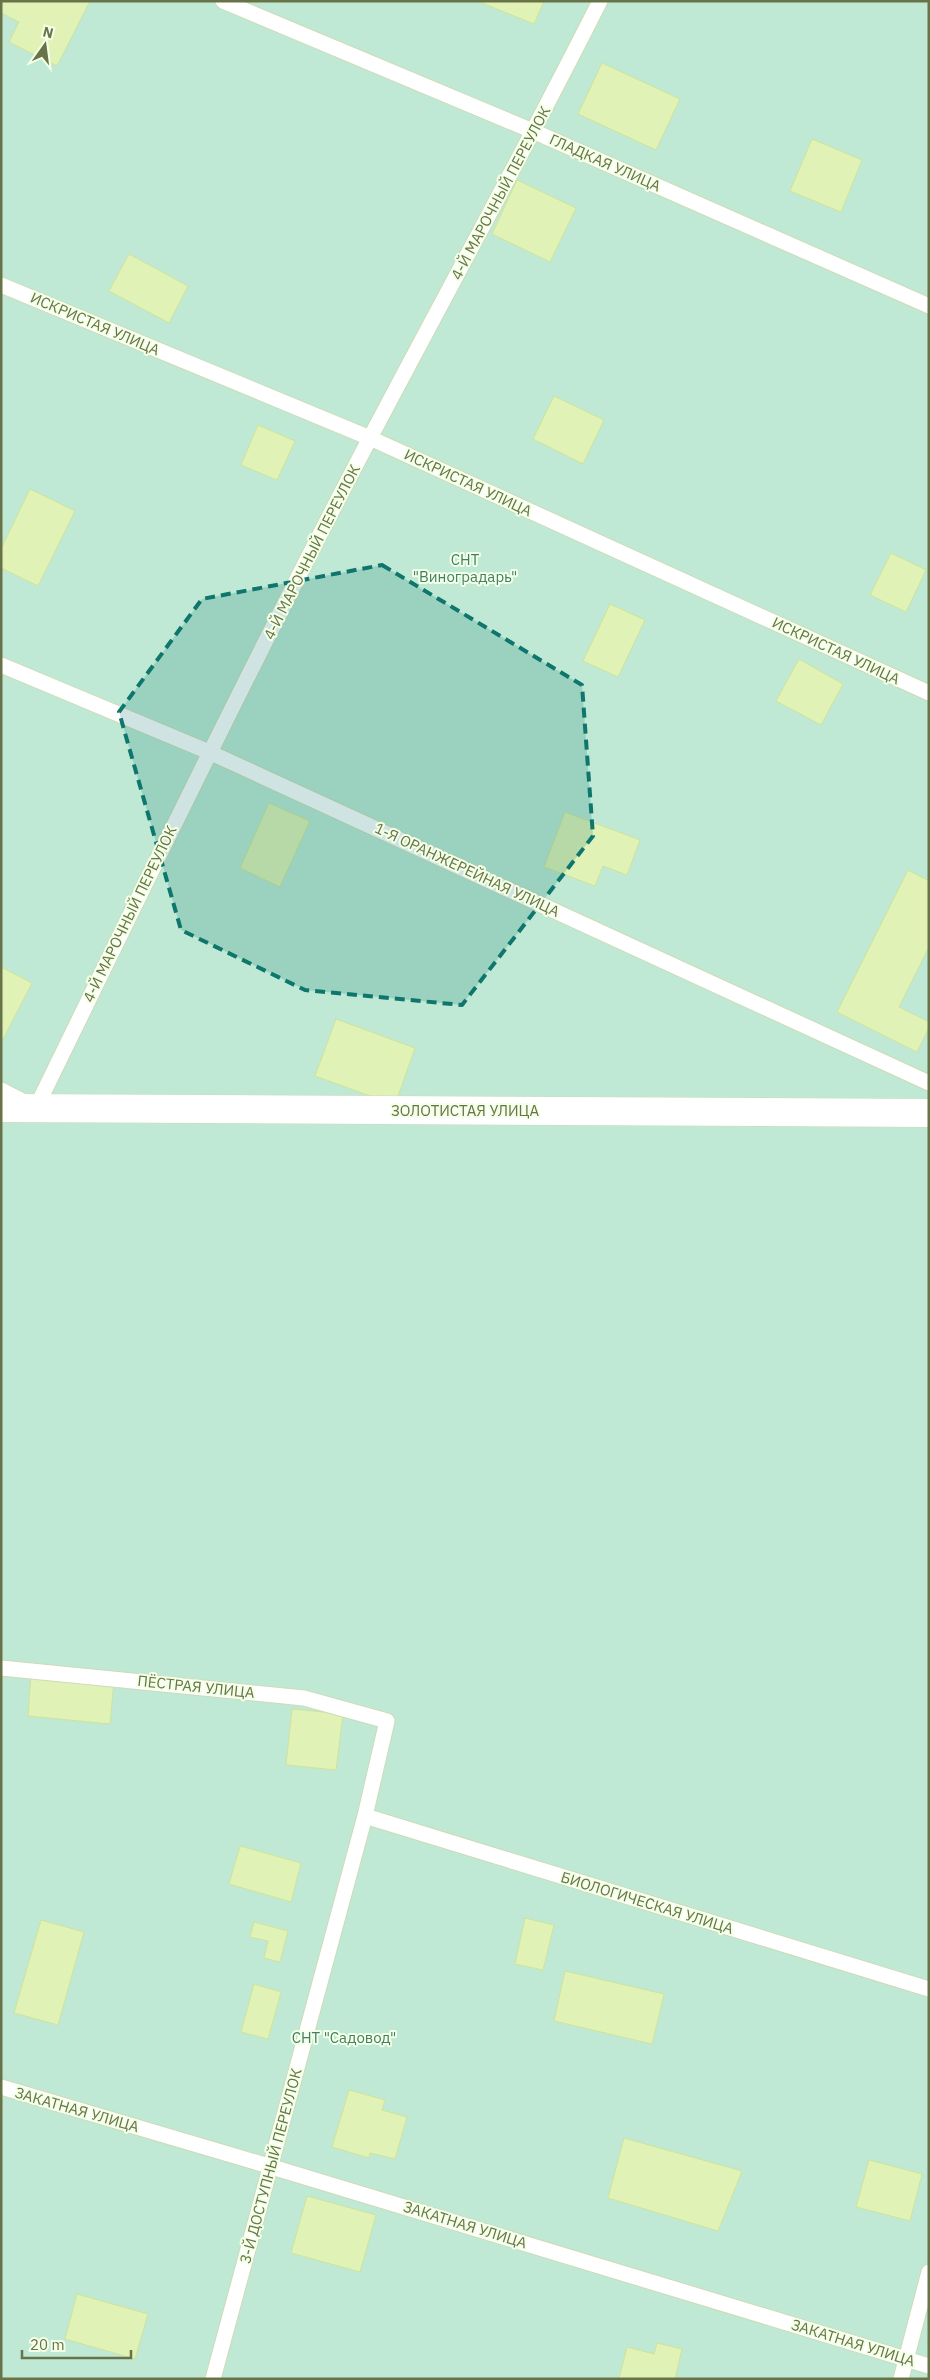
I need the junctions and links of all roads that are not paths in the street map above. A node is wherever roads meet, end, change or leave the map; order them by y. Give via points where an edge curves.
1 (223, 1) edge
2 (600, 1) edge
3 (535, 132) junction
4 (1, 285) edge
5 (929, 306) edge
6 (370, 438) junction
7 (1, 666) edge
8 (929, 693) edge
9 (209, 752) junction
10 (929, 1083) edge
11 (1, 1090) edge
12 (1, 1108) edge
13 (36, 1108) junction
14 (929, 1113) edge
15 (1, 1668) edge
16 (387, 1721) joint
17 (365, 1816) junction
18 (929, 1989) edge
19 (1, 2087) edge
20 (272, 2167) junction
21 (929, 2272) edge
22 (906, 2359) junction
23 (929, 2366) edge
24 (213, 2379) edge
25 (901, 2379) edge

1 - 3 lane, ГЛАДКАЯ УЛИЦА
2 - 3 lane, 4-Й МАРОЧНЫЙ ПЕРЕУЛОК
3 - 5 lane, ГЛАДКАЯ УЛИЦА
3 - 6 lane, 4-Й МАРОЧНЫЙ ПЕРЕУЛОК
4 - 6 lane, ИСКРИСТАЯ УЛИЦА
6 - 8 lane, ИСКРИСТАЯ УЛИЦА
6 - 9 lane, 4-Й МАРОЧНЫЙ ПЕРЕУЛОК
7 - 9 lane, 1-Я ОРАНЖЕРЕЙНАЯ УЛИЦА
9 - 10 lane, 1-Я ОРАНЖЕРЕЙНАЯ УЛИЦА
9 - 13 lane, 4-Й МАРОЧНЫЙ ПЕРЕУЛОК
11 - 13 lane
12 - 13 street, ЗОЛОТИСТАЯ УЛИЦА
13 - 14 street, ЗОЛОТИСТАЯ УЛИЦА
15 - 16 lane, ПЁСТРАЯ УЛИЦА via 304,1698
16 - 17 lane, 3-Й ДОСТУПНЫЙ ПЕРЕУЛОК
17 - 18 lane, БИОЛОГИЧЕСКАЯ УЛИЦА
17 - 20 lane, 3-Й ДОСТУПНЫЙ ПЕРЕУЛОК
19 - 20 lane, ЗАКАТНАЯ УЛИЦА
20 - 22 lane, ЗАКАТНАЯ УЛИЦА
20 - 24 lane, 3-Й ДОСТУПНЫЙ ПЕРЕУЛОК
21 - 22 lane
22 - 23 lane, ЗАКАТНАЯ УЛИЦА
22 - 25 lane

